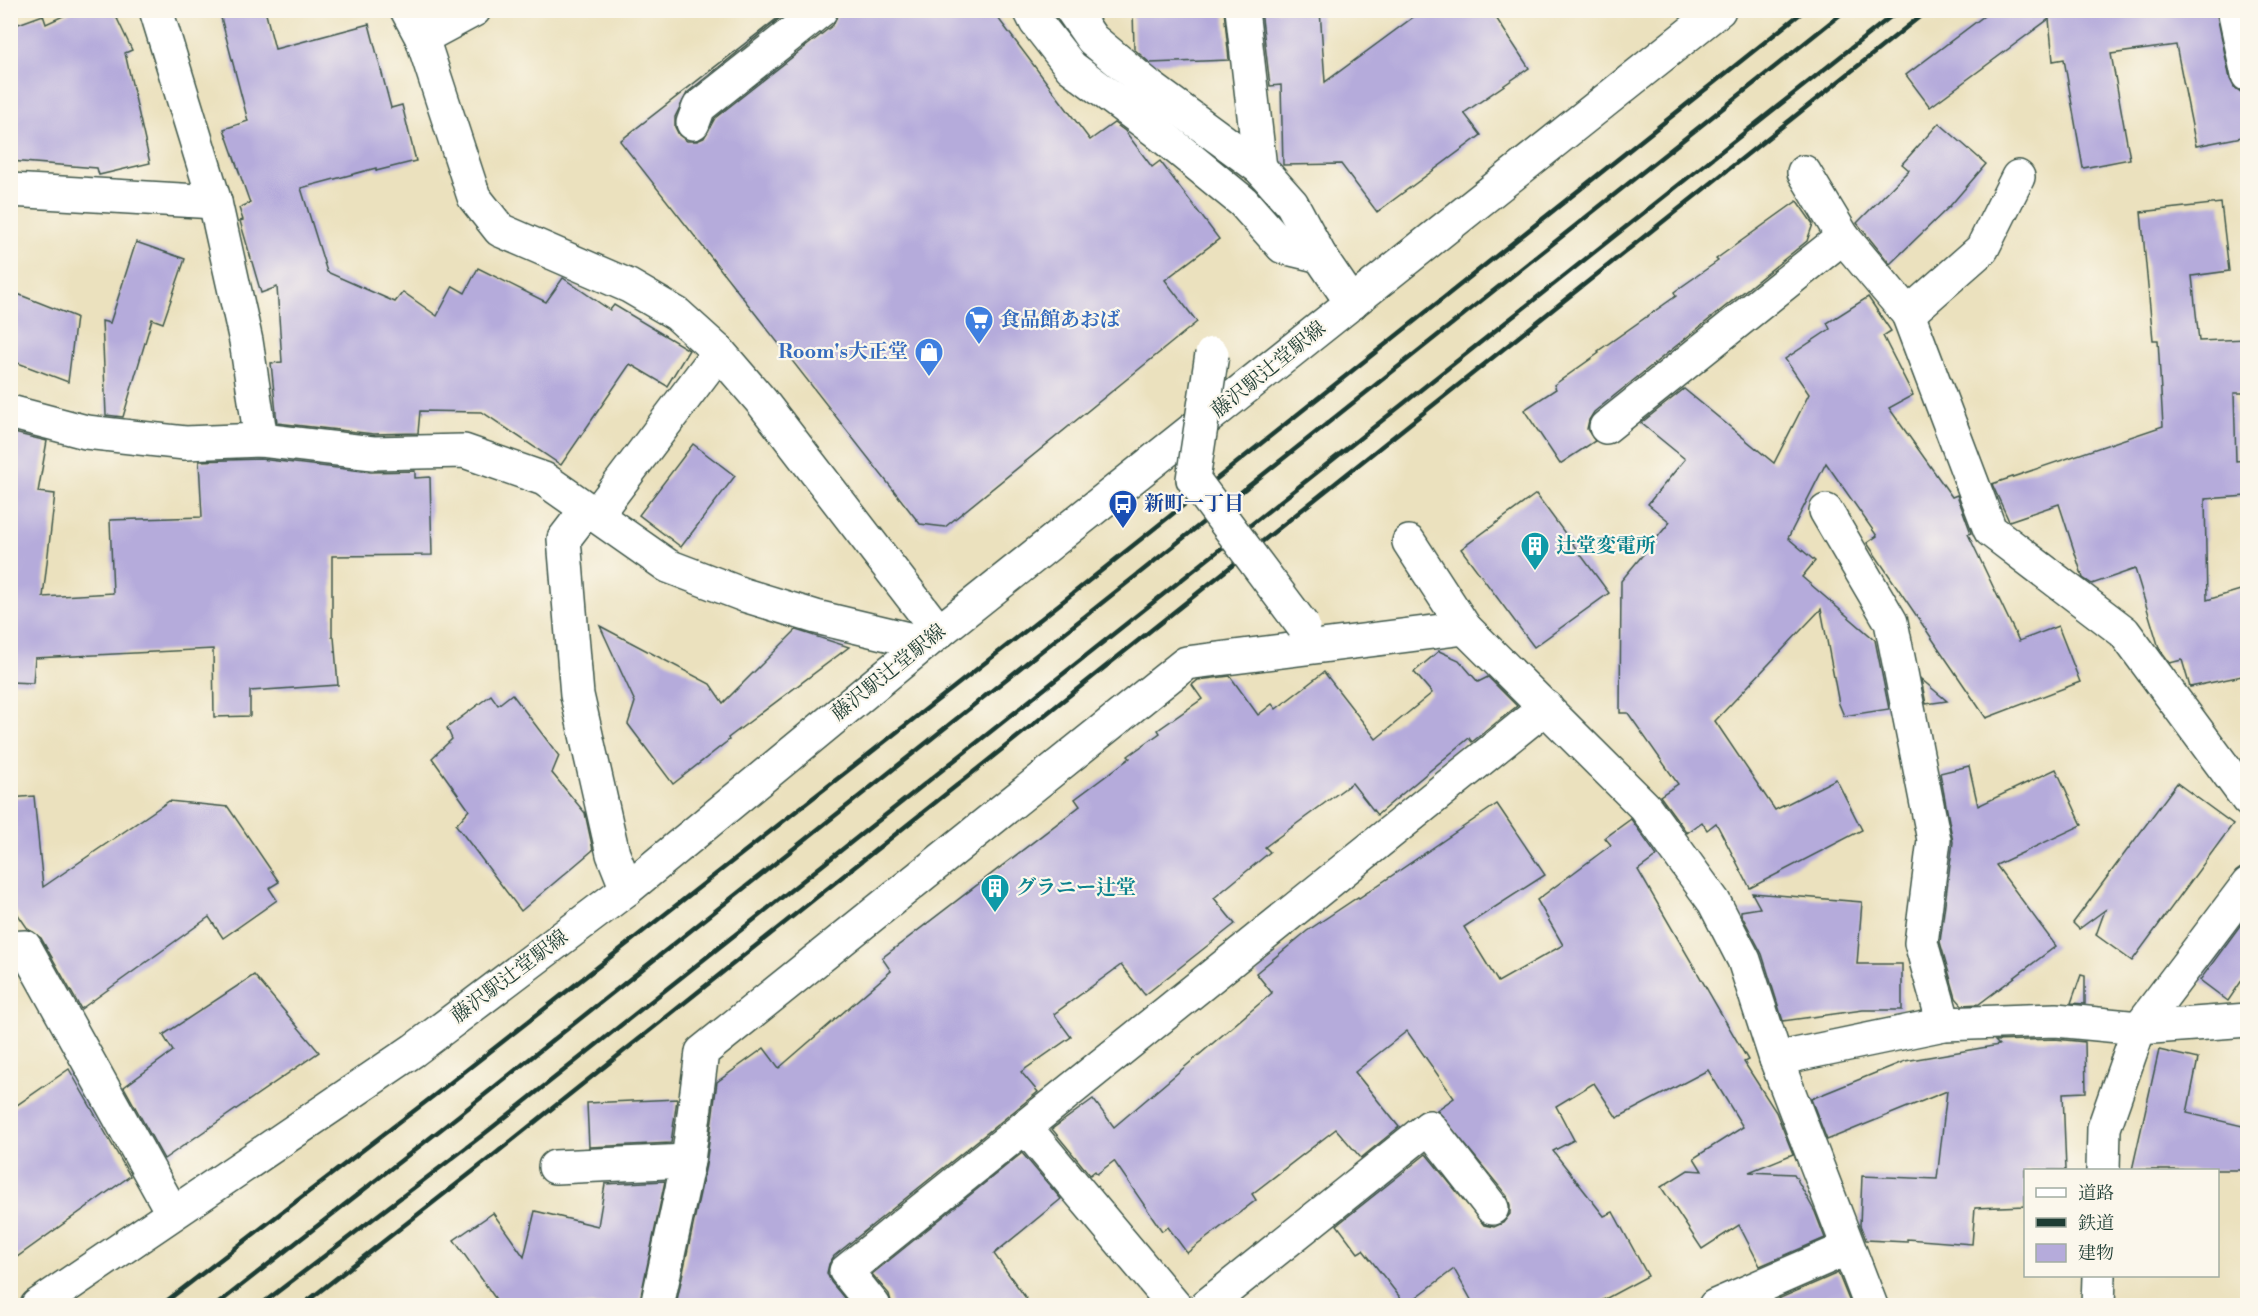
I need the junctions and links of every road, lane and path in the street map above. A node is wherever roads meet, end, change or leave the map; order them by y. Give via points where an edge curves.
1 (156, 10) edge
2 (474, 10) edge
3 (821, 10) edge
4 (1030, 10) edge
5 (1072, 10) edge
6 (1242, 10) edge
7 (1719, 10) edge
8 (2234, 10) edge
9 (1685, 20) edge
10 (415, 24) edge
11 (2247, 75) edge
12 (693, 123) dead end
13 (1155, 130) junction
14 (1260, 168) junction
15 (1804, 172) dead end
16 (2018, 177) dead end
17 (10, 190) edge
18 (215, 202) junction
19 (1292, 204) junction
20 (1843, 237) junction
21 (1320, 256) junction
22 (1352, 303) junction
23 (1908, 314) junction
24 (718, 352) junction
25 (1212, 354) dead end
26 (10, 412) edge
27 (1606, 427) dead end
28 (261, 440) junction
29 (1826, 511) dead end
30 (591, 512) junction
31 (1409, 542) dead end
32 (1304, 626) dead end
33 (1465, 628) junction
34 (932, 637) junction
35 (1546, 707) junction
36 (2247, 800) edge
37 (2247, 884) edge
38 (627, 889) junction
39 (10, 948) edge
40 (2247, 1020) edge
41 (1944, 1024) junction
42 (2139, 1028) junction
43 (1776, 1059) junction
44 (1025, 1127) junction
45 (688, 1161) junction
46 (555, 1167) dead end
47 (2103, 1169) edge
48 (1492, 1208) dead end
49 (172, 1212) junction
50 (1848, 1248) junction
51 (2099, 1277) edge
52 (37, 1305) edge
53 (657, 1305) edge
54 (874, 1305) edge
55 (1175, 1305) edge
56 (1206, 1305) edge
57 (1715, 1305) edge
58 (1871, 1305) edge
59 (2098, 1305) edge

1 - 18 street
2 - 10 street
3 - 12 street via 699,107
4 - 13 street via 1071,67
5 - 14 street via 1092,39
6 - 14 street
7 - 9 street, 藤沢駅辻堂駅線
8 - 11 street
9 - 22 street, 藤沢駅辻堂駅線
10 - 24 street via 474,197 500,230 629,286 677,314
13 - 19 street
13 - 21 street via 1244,202 1283,247
14 - 19 street
15 - 20 street
16 - 23 street via 1982,249
17 - 18 street
18 - 28 street via 246,341
19 - 21 street
20 - 23 street
20 - 27 street
21 - 22 street
22 - 34 street, 藤沢駅辻堂駅線
23 - 36 street via 1990,530 2124,632
24 - 30 street
24 - 34 street via 762,402
25 - 32 street, bridge via 1193,479
26 - 28 street via 86,432 185,443
28 - 30 street via 373,453 464,451 544,479
29 - 41 street via 1892,622 1934,840 1921,943
30 - 34 street via 668,566 744,595 816,617
30 - 38 street via 564,538 577,695 613,854
31 - 33 street
33 - 35 street
33 - 45 street via 1186,663 702,1052
34 - 38 street, 藤沢駅辻堂駅線
35 - 43 street via 1645,807 1714,902 1744,960
35 - 44 street
37 - 42 street
38 - 49 street, 藤沢駅辻堂駅線 via 414,1050
39 - 49 street via 25,947
40 - 42 street
41 - 42 street via 2056,1020
41 - 43 street
42 - 47 street via 2104,1128
43 - 50 street
44 - 54 street via 846,1272
44 - 55 street
45 - 46 street
45 - 53 street
48 - 56 street via 1428,1127
49 - 52 street, 藤沢駅辻堂駅線
50 - 57 street
50 - 58 street
51 - 59 street

